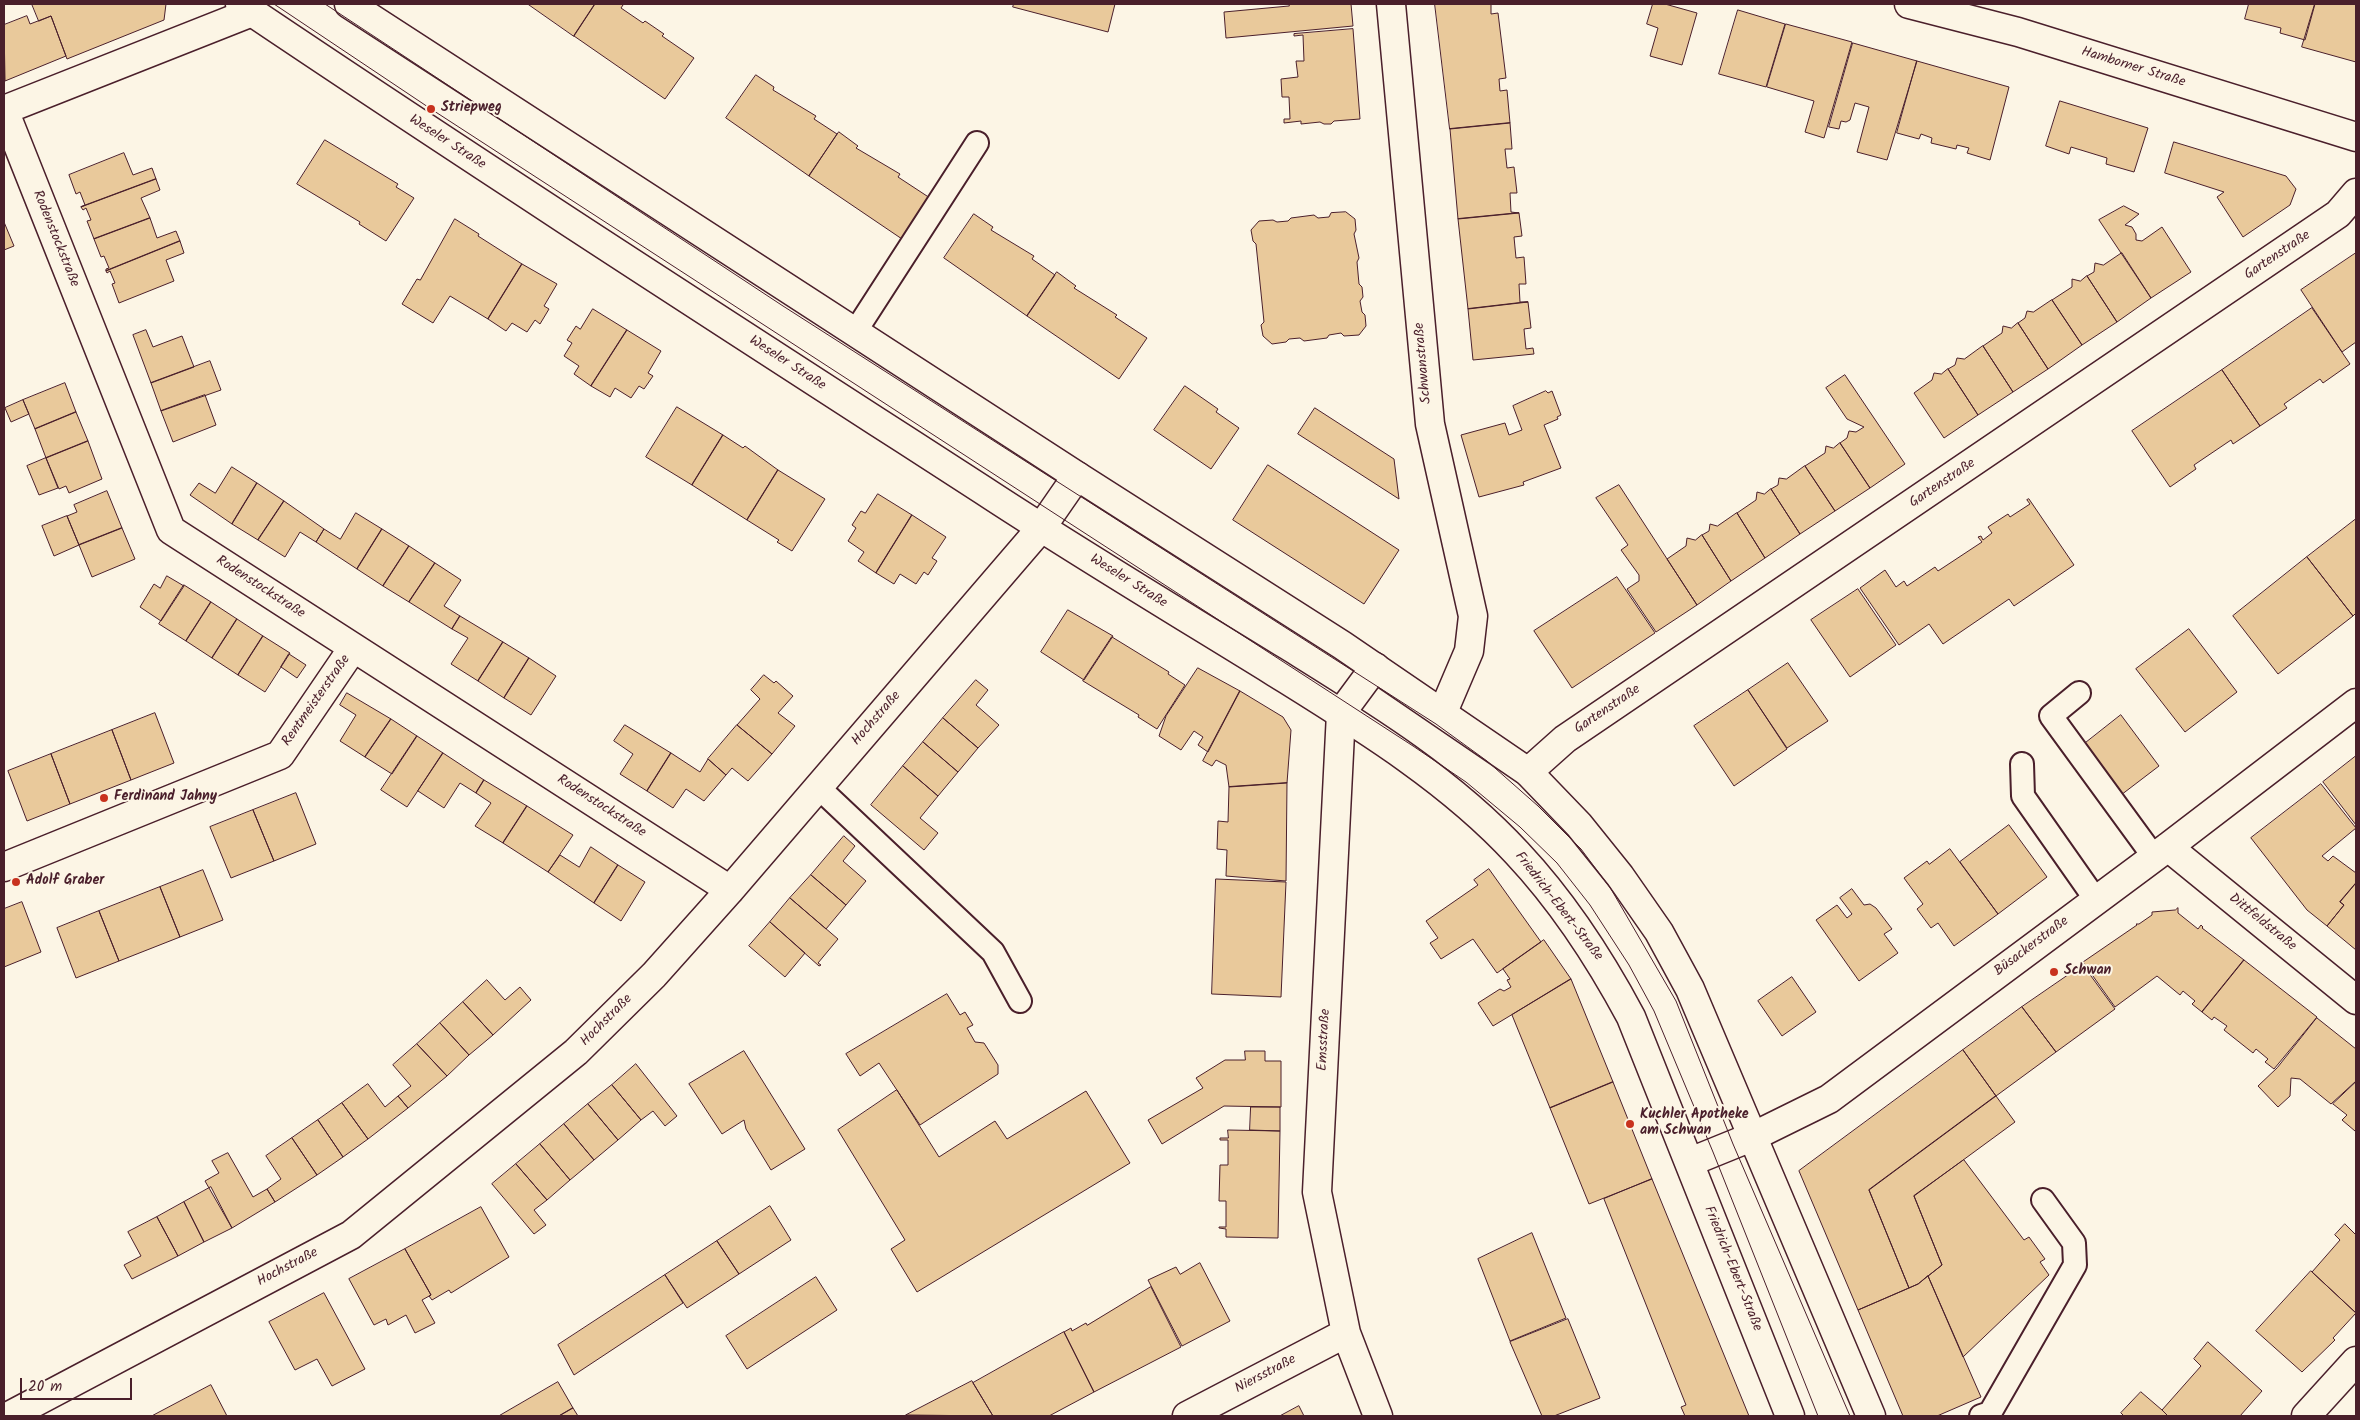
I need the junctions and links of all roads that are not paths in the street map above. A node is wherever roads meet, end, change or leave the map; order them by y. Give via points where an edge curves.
1 (350, 4) edge
2 (1391, 4) edge
3 (1909, 4) edge
4 (246, 8) edge
5 (4, 110) edge
6 (2356, 137) edge
7 (977, 144) dead end
8 (2356, 193) edge
9 (855, 332) junction
10 (1077, 476) junction
11 (1041, 528) junction
12 (353, 648) junction
13 (1375, 667) junction
14 (2079, 692) dead end
15 (2356, 703) edge
16 (1443, 712) junction
17 (1341, 713) junction
18 (2022, 764) dead end
19 (1528, 772) junction
20 (818, 787) junction
21 (2161, 852) junction
22 (4, 867) edge
23 (730, 890) junction
24 (2096, 900) junction
25 (2356, 1000) edge
26 (1020, 1001) dead end
27 (1754, 1136) junction
28 (1690, 1162) junction
29 (2042, 1200) dead end
30 (1346, 1333) junction
31 (2356, 1361) edge
32 (9, 1416) edge
33 (1187, 1416) edge
34 (1378, 1416) edge
35 (1790, 1416) edge
36 (1871, 1416) edge
37 (1981, 1416) edge
38 (2306, 1416) edge

1 - 9 street
2 - 16 street, Schwanstraße via 1430,424 1473,616 1469,651
3 - 6 street, Hamborner Straße via 2018,32
4 - 5 street
4 - 11 street, Weseler Straße via 441,140
5 - 12 street, Rodenstockstraße via 171,530
7 - 9 lane
8 - 19 street, Gartenstraße via 2338,214 1565,739
9 - 10 street
10 - 11 street, Hochstraße
10 - 13 street
11 - 17 street, Weseler Straße
11 - 20 street, Hochstraße
12 - 22 street, Rentmeisterstraße via 280,755
12 - 23 street, Rodenstockstraße
13 - 16 street
13 - 17 street
14 - 21 lane via 2052,716
15 - 21 street, Büsackerstraße
16 - 19 street
17 - 28 street, Friedrich-Ebert-Straße via 1467,806 1517,853 1564,910 1602,964 1631,1017
17 - 30 street, Emsstraße via 1317,1192
18 - 24 lane via 2023,796
19 - 27 street via 1579,825 1659,932 1690,989
20 - 23 street, Hochstraße
20 - 26 lane via 993,952
21 - 24 street, Büsackerstraße
21 - 25 street, Dittfeldstraße
23 - 32 street, Hochstraße via 654,975 576,1052 351,1235
24 - 27 street, Büsackerstraße via 1829,1099
27 - 28 street, Büsackerstraße
27 - 36 street
28 - 35 street, Friedrich-Ebert-Straße
29 - 37 lane via 2074,1243 2075,1266 1990,1412
30 - 33 street, Niersstraße
30 - 34 street, Emsstraße
31 - 38 street

